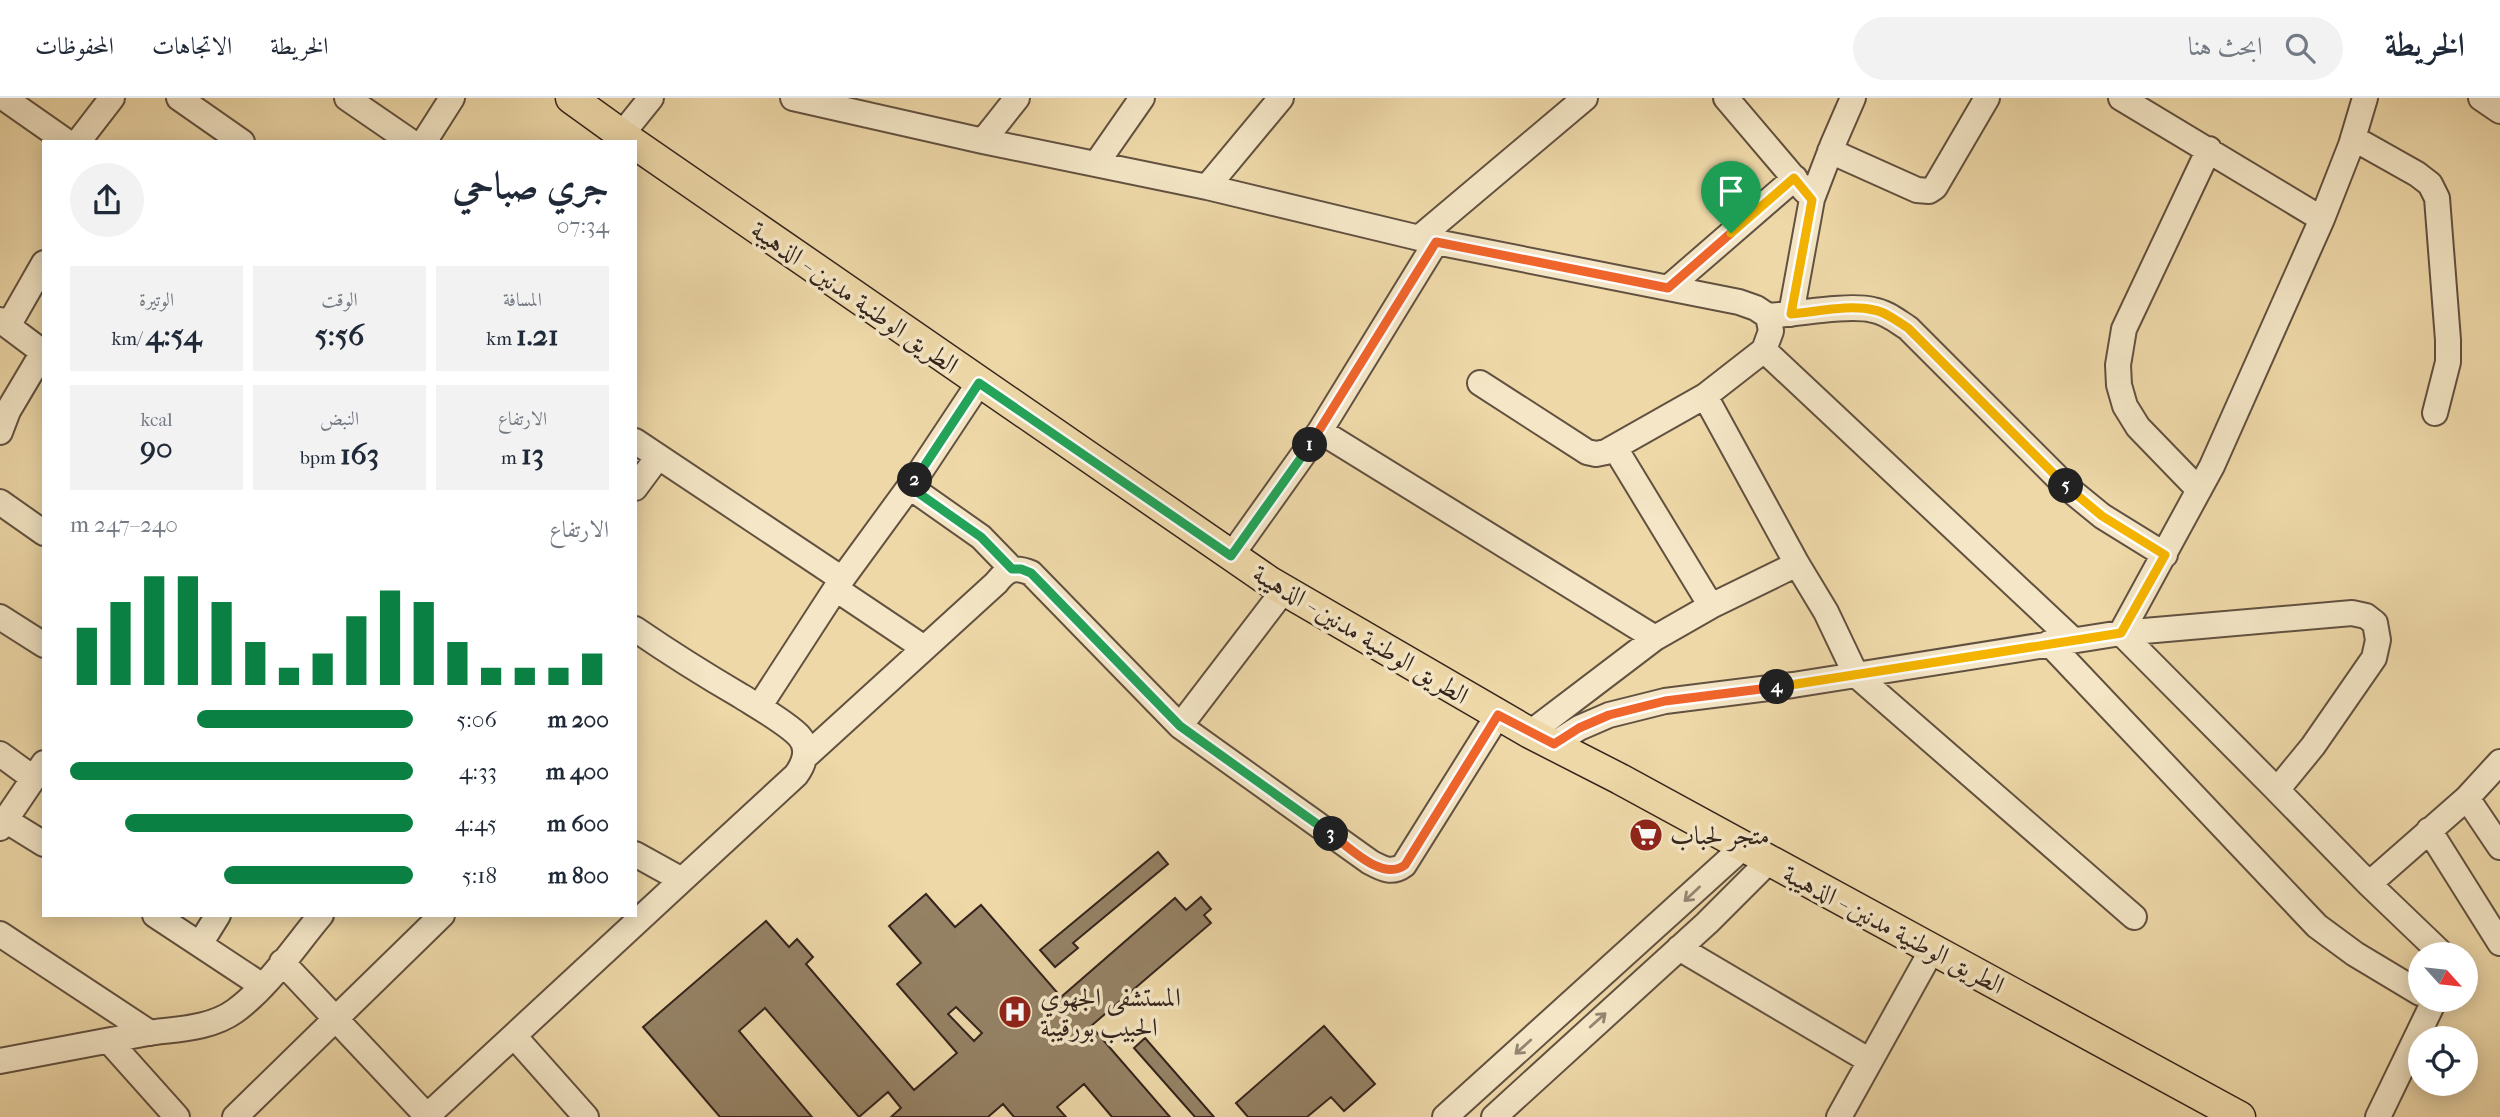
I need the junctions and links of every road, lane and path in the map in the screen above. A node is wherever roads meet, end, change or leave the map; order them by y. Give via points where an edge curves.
1 (4, 98) edge
2 (113, 98) edge
3 (347, 98) edge
4 (452, 98) edge
5 (571, 98) edge
6 (652, 98) edge
7 (793, 98) edge
8 (1017, 98) edge
9 (1142, 98) edge
10 (1281, 98) edge
11 (1585, 98) edge
12 (1853, 98) edge
13 (1987, 98) edge
14 (2121, 98) edge
15 (2365, 98) edge
16 (2481, 98) edge
17 (188, 100) edge
18 (1732, 100) edge
19 (2500, 111) edge
20 (2353, 138) junction
21 (64, 140) edge
22 (81, 140) edge
23 (239, 140) edge
24 (408, 140) edge
25 (425, 140) edge
26 (625, 140) edge
27 (637, 140) edge
28 (983, 141) junction
29 (637, 149) edge
30 (2209, 149) junction
31 (1830, 151) junction
32 (1096, 164) junction
33 (1794, 178) junction
34 (1207, 187) junction
35 (1812, 200) junction
36 (2322, 219) junction
37 (1427, 240) junction
38 (42, 266) edge
39 (1668, 288) junction
40 (1779, 315) junction
41 (4, 323) edge
42 (1764, 349) junction
43 (42, 352) edge
44 (42, 355) edge
45 (979, 383) junction
46 (1480, 383) dead end
47 (1705, 396) junction
48 (2435, 413) dead end
49 (1320, 431) junction
50 (0, 432) edge
51 (637, 442) edge
52 (1615, 448) junction
53 (658, 457) junction
54 (637, 485) edge
55 (910, 487) junction
56 (2199, 490) junction
57 (0, 502) edge
58 (42, 532) edge
59 (2165, 555) junction
60 (1231, 556) junction
61 (1797, 564) junction
62 (1012, 569) junction
63 (839, 584) junction
64 (1284, 590) junction
65 (1711, 606) junction
66 (0, 617) edge
67 (637, 630) edge
68 (2121, 633) junction
69 (1655, 638) junction
70 (2060, 641) junction
71 (42, 644) edge
72 (924, 648) junction
73 (1856, 675) junction
74 (759, 708) junction
75 (1498, 715) junction
76 (1180, 726) junction
77 (1542, 739) junction
78 (0, 754) edge
79 (805, 757) junction
80 (2500, 762) edge
81 (38, 771) edge
82 (2277, 790) junction
83 (2467, 798) junction
84 (3, 824) edge
85 (2429, 830) junction
86 (42, 843) edge
87 (2500, 847) edge
88 (637, 855) edge
89 (1755, 855) junction
90 (682, 880) junction
91 (2369, 884) junction
92 (158, 917) edge
93 (217, 917) edge
94 (319, 917) edge
95 (440, 917) edge
96 (2134, 917) dead end
97 (0, 934) edge
98 (2429, 942) edge
99 (2500, 943) edge
100 (200, 944) junction
101 (1679, 948) junction
102 (1933, 948) junction
103 (282, 962) junction
104 (261, 985) junction
105 (2408, 985) edge
106 (2424, 1012) edge
107 (336, 1018) junction
108 (150, 1033) junction
109 (514, 1036) junction
110 (109, 1041) junction
111 (0, 1061) edge
112 (1870, 1061) junction
113 (177, 1117) edge
114 (235, 1117) edge
115 (427, 1117) edge
116 (586, 1117) edge
117 (1445, 1117) edge
118 (1494, 1117) edge
119 (1839, 1117) edge
120 (2240, 1117) edge
121 (2378, 1117) edge

1 - 21 street
2 - 22 street
3 - 24 street
4 - 25 street
5 - 26 main road, الطريق الوطنية مدنين - الذهيبة
6 - 27 street
7 - 28 street
8 - 28 street
9 - 32 street
10 - 34 street
11 - 37 street
12 - 31 street
13 - 31 street via 1929,191 1917,190
14 - 30 street
15 - 20 street
16 - 19 street
17 - 23 street
18 - 33 street
20 - 36 street
20 - 48 street via 2417,174 2430,184 2437,198 2448,362
28 - 32 street
29 - 45 main road, الطريق الوطنية مدنين - الذهيبة
30 - 36 street
30 - 56 street via 2124,329 2118,365 2125,406 2138,427
31 - 35 street
32 - 34 street
33 - 35 street
33 - 39 street
34 - 37 street
35 - 40 street
36 - 56 street
37 - 39 street
37 - 49 street
38 - 41 street
39 - 40 street
40 - 42 street
40 - 59 street via 1854,309 1890,316 1908,328 2069,489 2102,516
41 - 43 street
42 - 47 street
42 - 70 street
44 - 50 street
45 - 55 street
45 - 60 main road, الطريق الوطنية مدنين - الذهيبة
46 - 52 street via 1587,452
47 - 52 street
47 - 61 street
49 - 60 street
49 - 69 street
51 - 53 street
52 - 65 street
53 - 54 street
53 - 63 street
55 - 62 street via 981,537
55 - 63 street
56 - 59 street
57 - 58 street
59 - 68 street
60 - 64 main road, الطريق الوطنية مدنين - الذهيبة
61 - 65 street
61 - 73 street
62 - 72 street
62 - 76 street via 1031,573
63 - 72 street
63 - 74 street
64 - 75 main road, الطريق الوطنية مدنين - الذهيبة
64 - 76 street
65 - 69 street
66 - 71 street
67 - 74 street
68 - 70 street
68 - 82 street
68 - 82 street via 2352,613 2375,623 2374,659
69 - 77 street
70 - 73 street
70 - 105 street via 2318,926
72 - 79 street
73 - 77 street via 1665,701
73 - 96 street
74 - 79 street via 800,736
75 - 76 street via 1405,865 1392,871 1370,862
75 - 77 main road, الطريق الوطنية مدنين - الذهيبة
77 - 89 main road, الطريق الوطنية مدنين - الذهيبة
78 - 81 street
79 - 90 street via 796,775
80 - 83 street
81 - 84 street
82 - 91 street
83 - 85 street
83 - 87 street
84 - 86 street
85 - 91 street
85 - 99 street
88 - 90 street
89 - 101 street
89 - 102 main road, الطريق الوطنية مدنين - الذهيبة
89 -> 117 street
90 - 109 street
91 - 98 street
92 - 100 street
93 - 100 street
94 - 103 street
95 - 107 street
97 - 108 street
100 - 104 street
101 - 112 street
118 -> 101 street
102 - 112 street
102 - 120 main road, الطريق الوطنية مدنين - الذهيبة
103 - 104 street
103 - 107 street
104 - 108 street via 236,1010 213,1022
106 - 121 street
107 - 114 street
107 - 115 street
108 - 110 street
109 - 115 street
109 - 116 street
110 - 111 street
110 - 113 street
112 - 119 street

